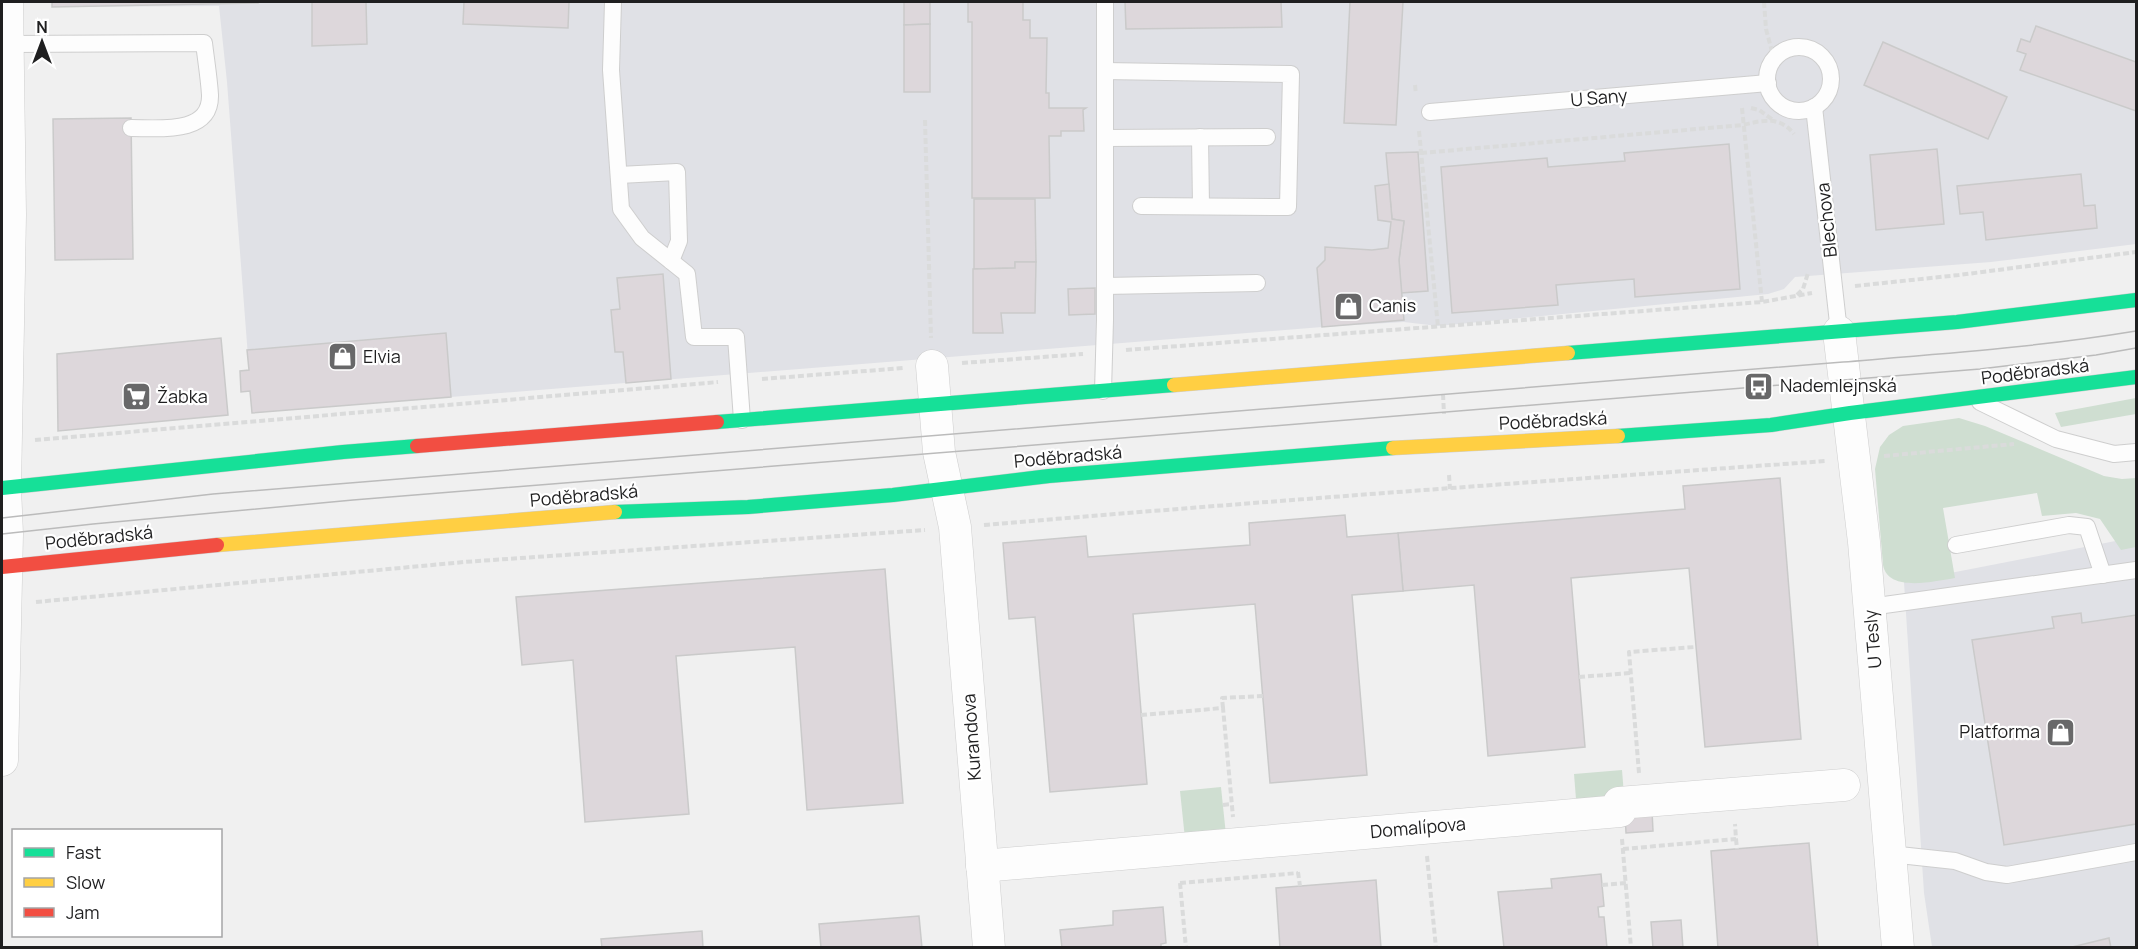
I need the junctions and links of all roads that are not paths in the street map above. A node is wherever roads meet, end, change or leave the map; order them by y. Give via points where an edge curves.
1 (7, 2) edge
2 (613, 2) edge
3 (1105, 2) edge
4 (8, 44) junction
5 (1105, 71) junction
6 (1768, 83) junction
7 (1815, 107) junction
8 (1430, 112) dead end
9 (131, 128) dead end
10 (1267, 136) dead end
11 (1200, 137) junction
12 (1105, 138) junction
13 (619, 175) junction
14 (1142, 206) dead end
15 (1201, 206) junction
16 (671, 261) junction
17 (1257, 283) dead end
18 (1105, 286) junction
19 (2136, 300) edge
20 (1839, 332) junction
21 (932, 366) road end
22 (2136, 377) edge
23 (1103, 391) junction
24 (1971, 398) junction
25 (935, 404) junction
26 (1850, 413) junction
27 (742, 420) junction
28 (2136, 452) edge
29 (3, 488) edge
30 (946, 488) junction
31 (1956, 545) dead end
32 (4, 567) edge
33 (2136, 570) edge
34 (2103, 575) junction
35 (1870, 607) junction
36 (2, 760) edge
37 (1844, 785) dead end
38 (2136, 852) edge
39 (1890, 854) junction
40 (982, 866) junction
41 (989, 948) edge
42 (1898, 948) edge

1 - 4 street
2 - 13 lane via 611,70
3 - 5 lane
4 - 9 lane via 204,43 210,97 200,120 179,127
4 - 29 street
5 - 12 lane
5 - 15 lane via 1291,74 1288,207
6 - 7 lane via 1783,107 1804,111
6 - 7 lane via 1773,59 1781,52 1792,47 1812,49 1827,62 1832,82 1823,101
6 - 8 lane, U Sany
7 - 20 lane, Blechova
10 - 11 lane
11 - 12 lane
11 - 15 lane
12 - 18 lane
13 - 16 lane via 621,209 642,238
13 - 16 lane via 677,172 680,241
14 - 15 lane
16 - 27 lane via 687,274 694,337 736,337
17 - 18 lane
18 - 23 lane
19 - 20 main road
20 - 23 main road
20 - 26 street, U Tesly
21 - 25 street, Kurandova
22 - 24 main road, Poděbradská
23 - 25 main road
24 - 26 main road, Poděbradská
24 - 28 lane via 2056,439 2114,454
25 - 27 main road
25 - 30 street, Kurandova
26 - 30 main road, Poděbradská via 1771,425 1446,444
26 - 35 street, U Tesly
27 - 29 main road via 343,452
29 - 32 street
30 - 32 main road, Poděbradská via 748,507 634,510
30 - 40 street, Kurandova via 955,527
31 - 34 lane via 2069,525 2087,527
32 - 36 street
33 - 34 lane
34 - 35 lane
35 - 39 street, U Tesly
37 - 40 street, Domalípova
38 - 39 lane via 2007,875 1986,873 1955,861
39 - 42 street, U Tesly
40 - 41 street, Kurandova

